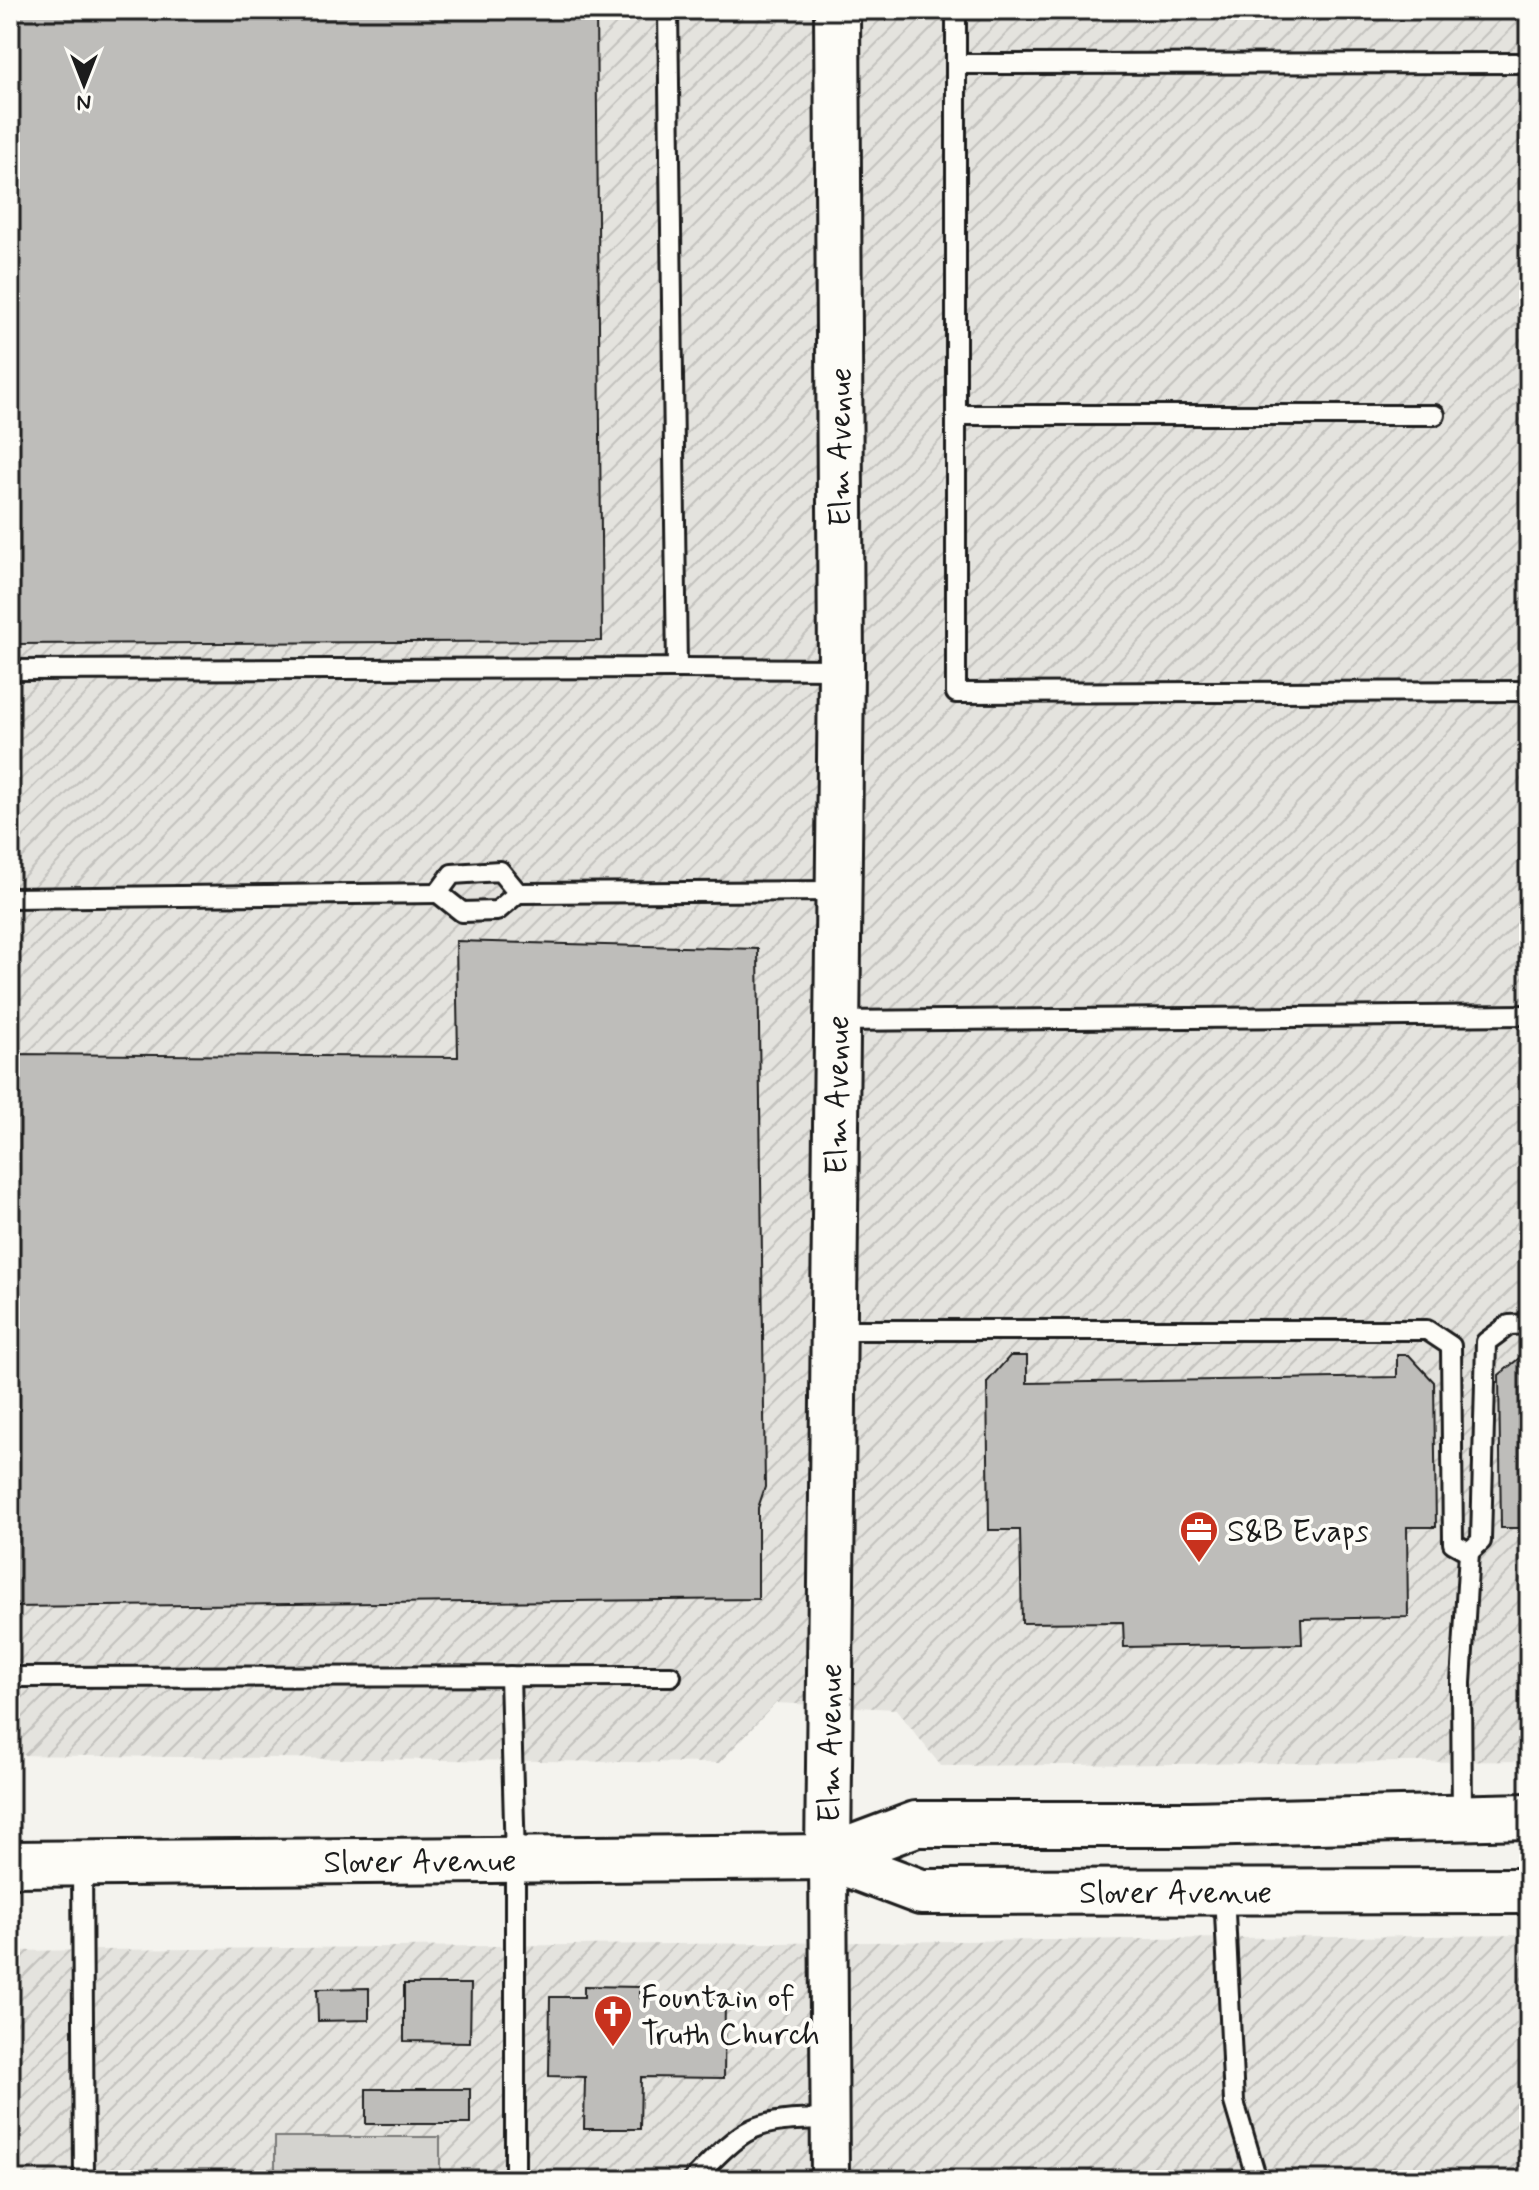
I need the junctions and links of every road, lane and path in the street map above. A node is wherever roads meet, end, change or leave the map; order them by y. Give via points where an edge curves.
1 (668, 10) edge
2 (837, 10) edge
3 (956, 10) edge
4 (1529, 63) edge
5 (956, 64) junction
6 (956, 415) junction
7 (1435, 415) dead end
8 (677, 668) junction
9 (841, 669) junction
10 (10, 670) edge
11 (1529, 691) edge
12 (837, 891) junction
13 (438, 893) junction
14 (518, 893) junction
15 (10, 898) edge
16 (1529, 1015) edge
17 (837, 1021) junction
18 (1529, 1324) edge
19 (835, 1330) junction
20 (1469, 1552) junction
21 (510, 1676) junction
22 (671, 1676) dead end
23 (10, 1677) edge
24 (1462, 1816) junction
25 (1529, 1816) edge
26 (828, 1857) junction
27 (515, 1860) junction
28 (10, 1864) edge
29 (82, 1864) junction
30 (1224, 1890) junction
31 (1529, 1891) edge
32 (830, 2119) junction
33 (84, 2180) edge
34 (515, 2180) edge
35 (693, 2180) edge
36 (830, 2180) edge
37 (1257, 2180) edge

1 - 8 lane
2 - 9 main road, Elm Avenue
3 - 5 lane
4 - 5 lane
5 - 6 lane
6 - 7 lane
6 - 11 lane via 956,693
8 - 9 lane
8 - 10 lane
9 - 12 main road, Elm Avenue
12 - 14 lane
12 - 17 main road, Elm Avenue
13 - 14 lane via 462,912 497,911
13 - 14 lane via 452,874 500,871
13 - 15 lane
16 - 17 lane
17 - 19 main road, Elm Avenue
18 - 20 lane via 1509,1325 1486,1342 1481,1541
19 - 20 lane via 1427,1330 1451,1346 1453,1543
19 - 26 main road, Elm Avenue
20 - 24 lane via 1461,1683
21 - 22 lane
21 - 23 lane
21 - 27 lane
24 - 25 main road, Slover Avenue
24 - 26 main road, Slover Avenue via 1191,1824 916,1824
26 - 27 main road, Slover Avenue
26 - 30 main road, Slover Avenue via 921,1892
26 - 32 street, Elm Avenue
27 - 29 main road, Slover Avenue
27 - 34 lane
28 - 29 main road, Slover Avenue
29 - 33 lane
30 - 31 main road, Slover Avenue
30 - 37 lane via 1234,2102
32 - 35 lane via 773,2120 754,2127 728,2143
32 - 36 street, Elm Avenue

